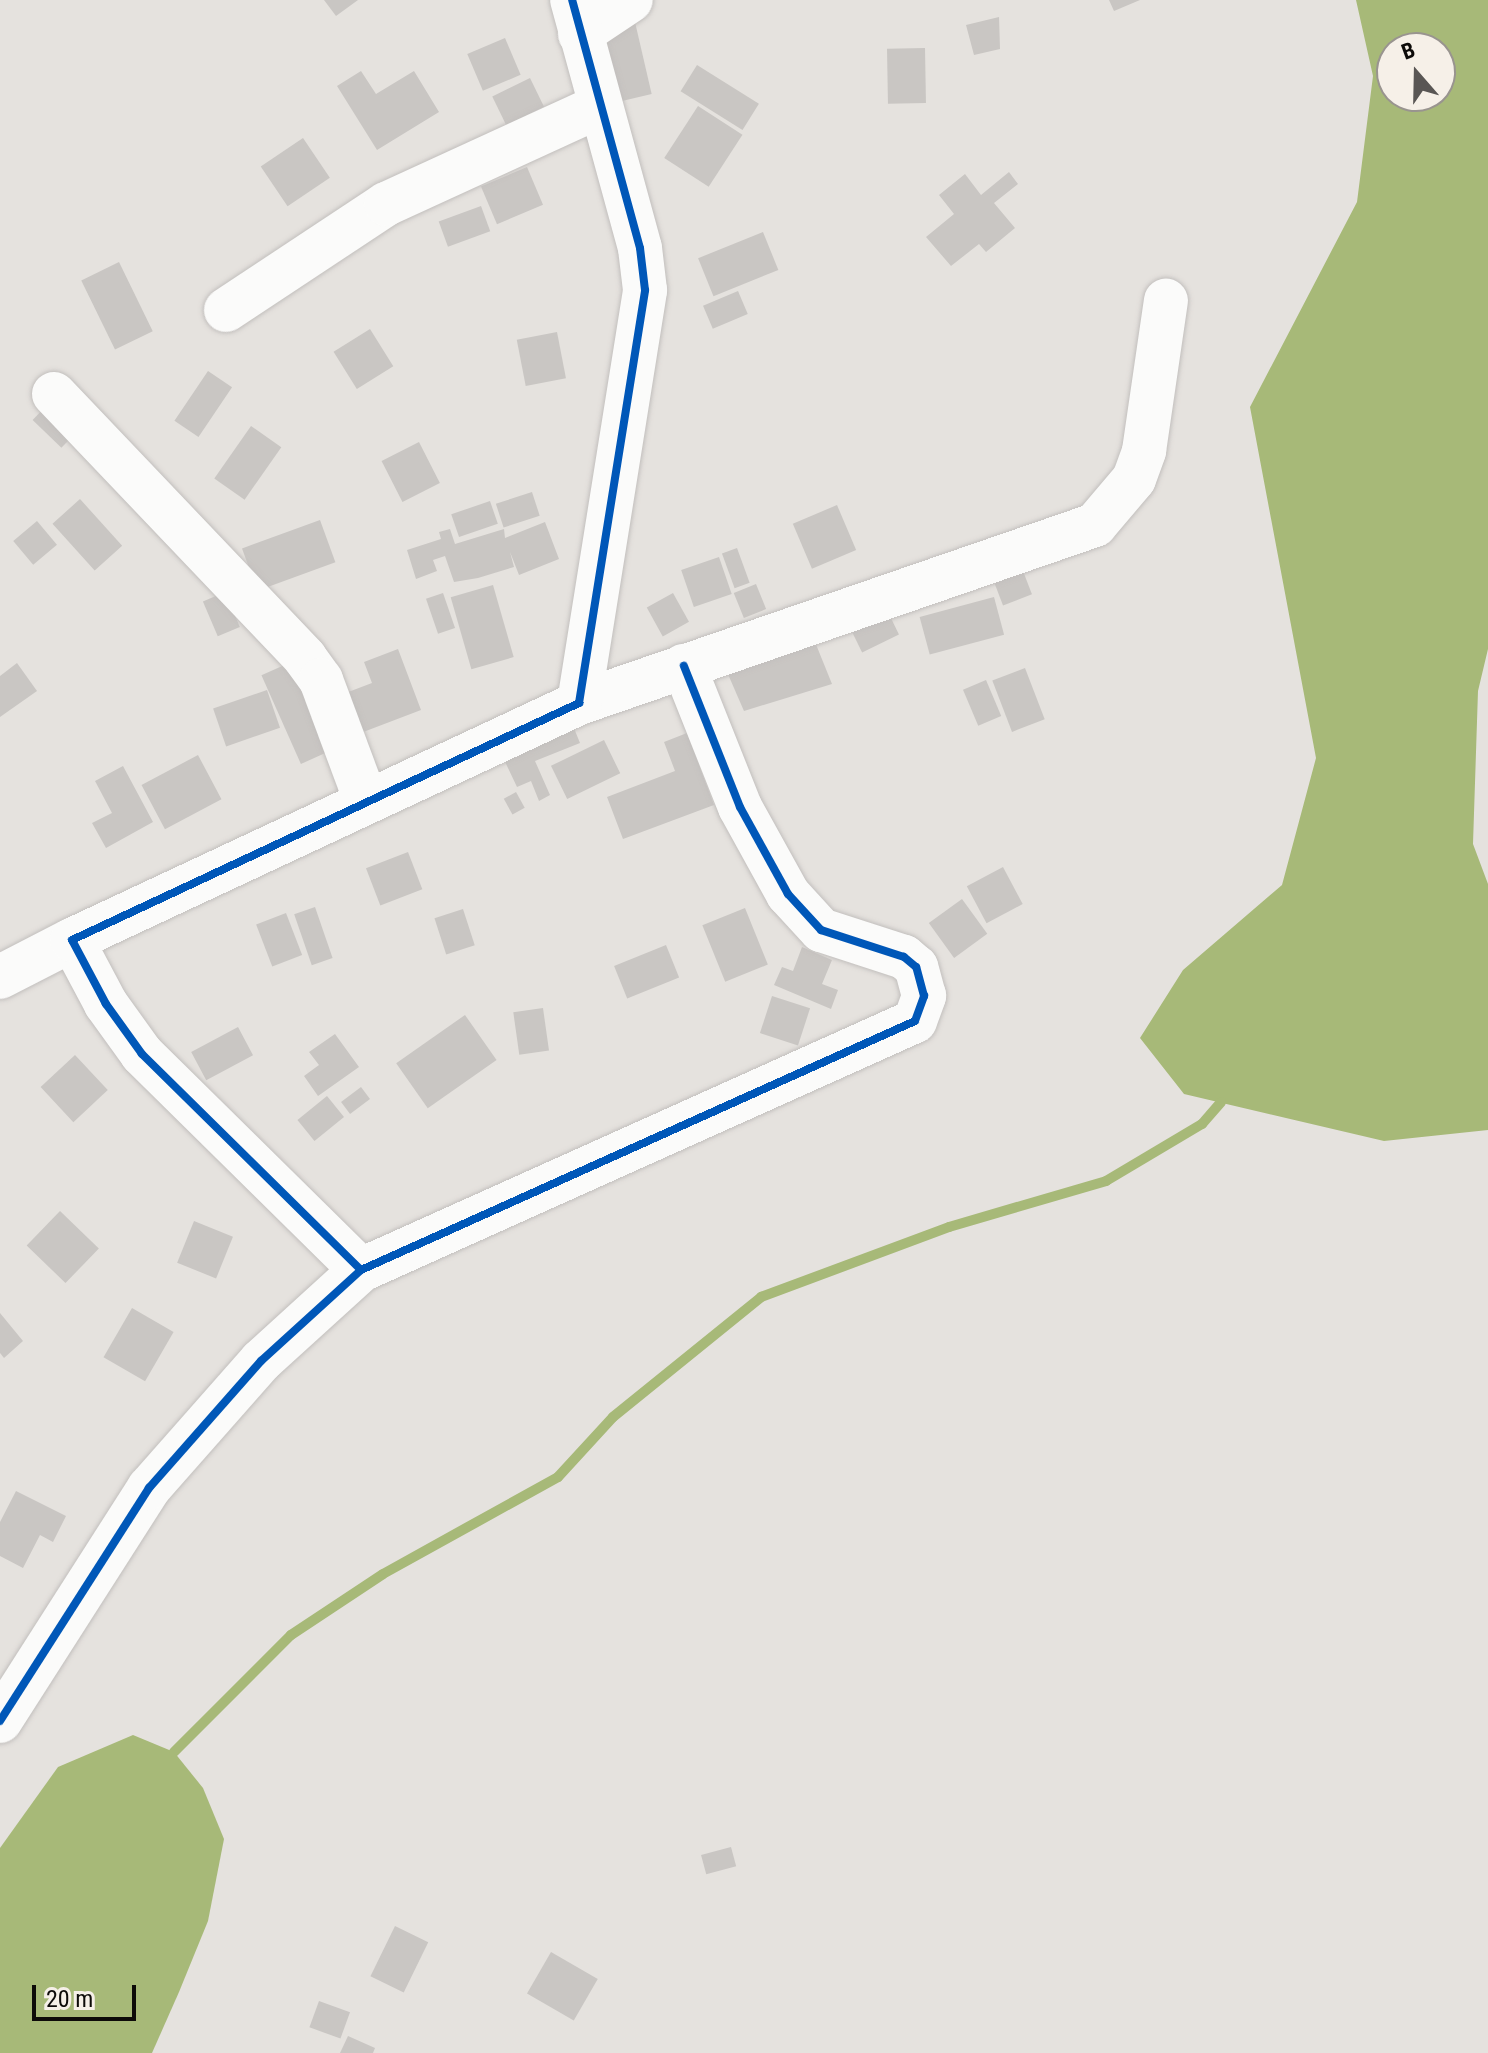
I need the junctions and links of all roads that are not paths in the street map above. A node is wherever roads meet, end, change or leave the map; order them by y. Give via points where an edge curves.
1 (631, 0) edge
2 (576, 17) edge
3 (598, 107) junction
4 (1166, 301) dead end
5 (226, 310) dead end
6 (54, 394) dead end
7 (684, 666) junction
8 (579, 703) junction
9 (365, 798) junction
10 (72, 940) junction
11 (0, 977) edge
12 (361, 1270) junction
13 (0, 1721) edge

1 - 2 street
2 - 3 street
3 - 5 street via 386,204
3 - 8 street via 640,248 645,290
4 - 7 street via 1144,451 1134,479 1095,525 1061,542
6 - 9 street via 305,658 321,680
7 - 8 street
7 - 12 street via 740,807 788,894 821,930 904,957 916,967 924,996 915,1021
8 - 9 street
9 - 10 street
10 - 11 street
10 - 12 street via 106,1004 142,1054
12 - 13 street via 261,1361 176,1455

